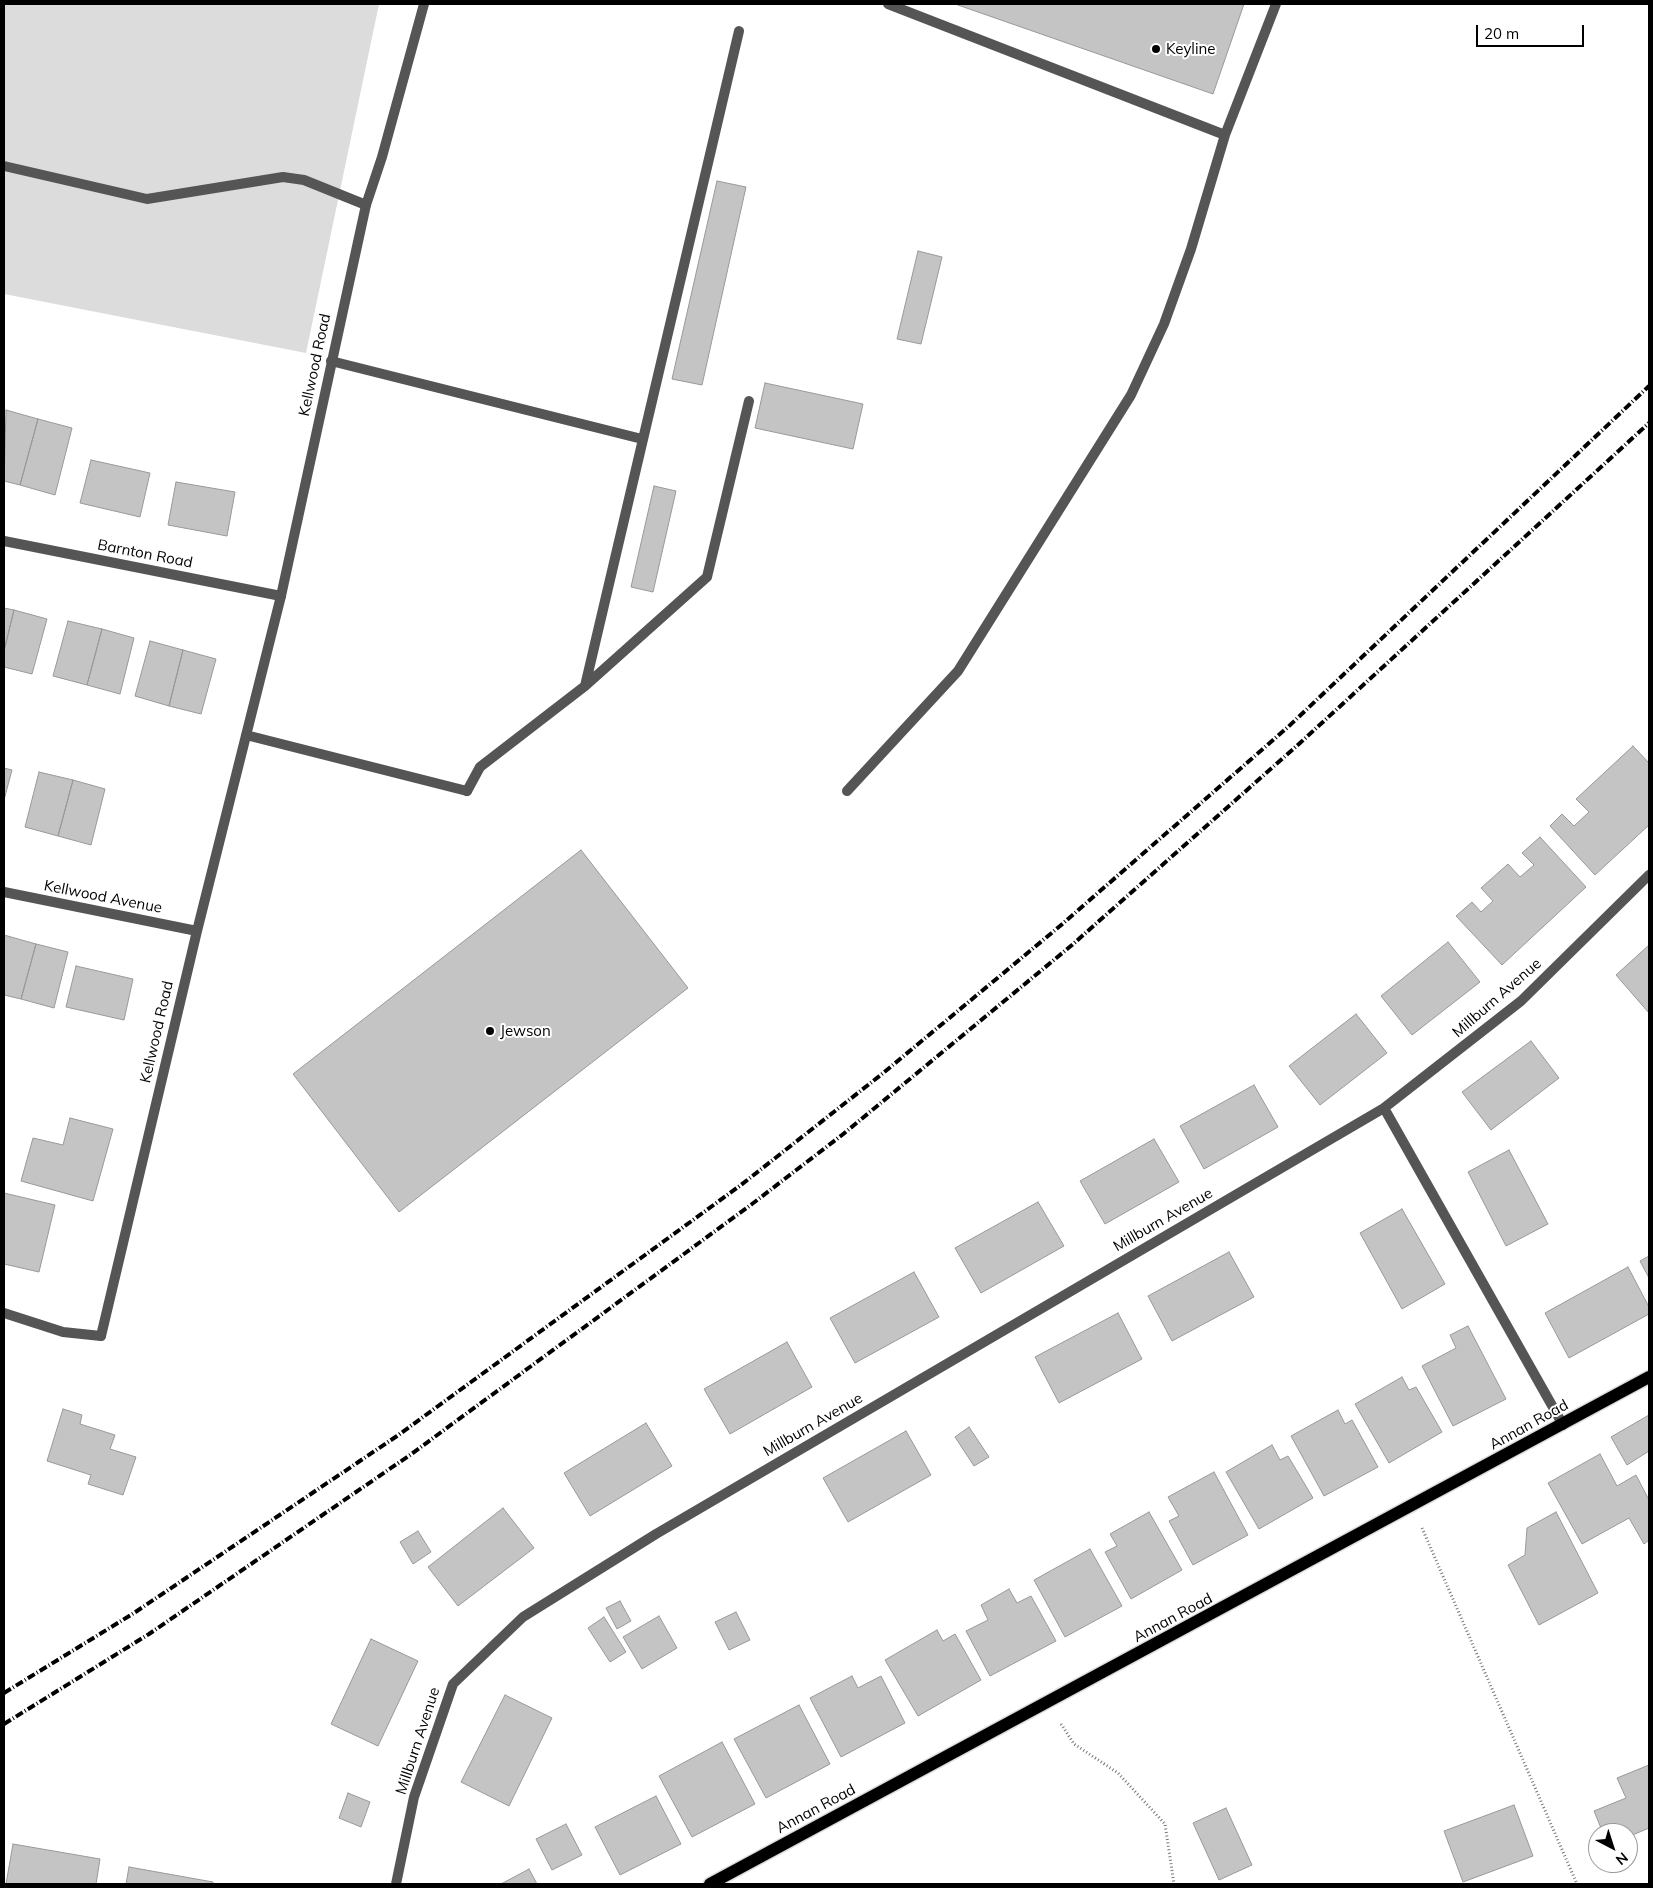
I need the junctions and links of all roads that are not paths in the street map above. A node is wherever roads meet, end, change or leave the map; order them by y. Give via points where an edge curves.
1 (424, 4) edge
2 (888, 4) edge
3 (1276, 4) edge
4 (739, 31) dead end
5 (1225, 135) junction
6 (4, 166) edge
7 (366, 205) junction
8 (330, 361) junction
9 (750, 402) dead end
10 (642, 439) junction
11 (4, 541) edge
12 (281, 596) junction
13 (585, 686) junction
14 (246, 735) junction
15 (847, 790) dead end
16 (1647, 882) edge
17 (4, 892) edge
18 (197, 931) junction
19 (1384, 1108) junction
20 (4, 1313) edge
21 (1649, 1377) edge
22 (1563, 1425) junction
23 (396, 1884) edge
24 (710, 1884) edge

1 - 7 street, Kellwood Road
2 - 5 street
3 - 5 street
4 - 10 street
5 - 15 street via 1191,249 1164,324 1131,395 958,671
6 - 7 street via 147,199 283,177 304,180
7 - 8 street, Kellwood Road
8 - 10 street
8 - 12 street, Kellwood Road
9 - 13 street via 707,578
10 - 13 street
11 - 12 street, Barnton Road
12 - 14 street, Kellwood Road
13 - 14 street via 480,767 467,791
14 - 18 street, Kellwood Road
16 - 19 street, Millburn Avenue via 1521,1001
17 - 18 street, Kellwood Avenue
18 - 20 street, Kellwood Road via 101,1336 63,1332
19 - 22 street
19 - 23 street, Millburn Avenue via 656,1534 523,1618 453,1684 414,1797
21 - 22 main road, Annan Road
22 - 24 main road, Annan Road

